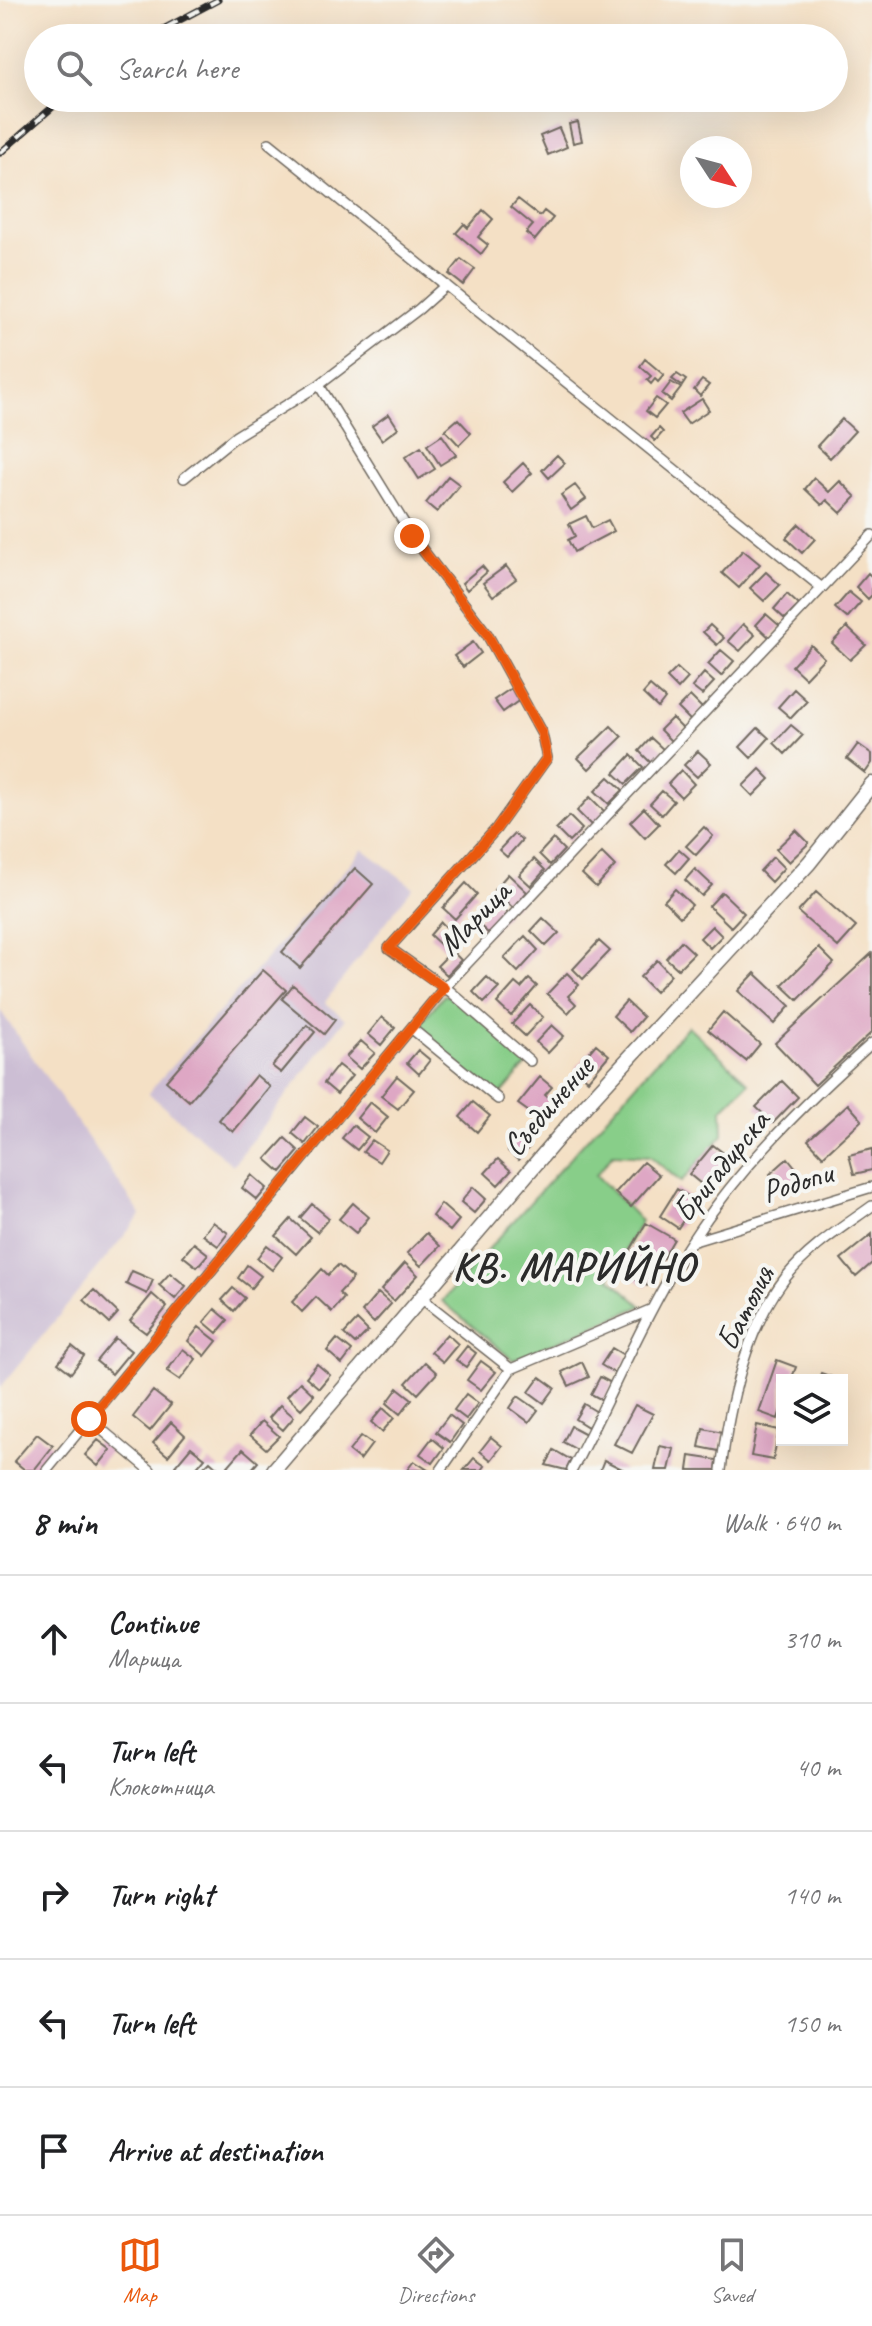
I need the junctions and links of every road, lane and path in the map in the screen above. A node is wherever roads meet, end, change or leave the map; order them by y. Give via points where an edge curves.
1 (269, 143) dead end
2 (446, 285) junction
3 (319, 385) junction
4 (184, 478) dead end
5 (872, 535) edge
6 (822, 588) junction
7 (872, 784) edge
8 (444, 988) junction
9 (411, 1028) junction
10 (872, 1043) edge
11 (530, 1061) dead end
12 (498, 1099) dead end
13 (872, 1187) edge
14 (872, 1206) edge
15 (691, 1242) junction
16 (421, 1298) junction
17 (650, 1310) junction
18 (511, 1369) junction
19 (89, 1419) junction
20 (47, 1470) edge
21 (150, 1470) edge
22 (274, 1470) edge
23 (441, 1470) edge
24 (572, 1470) edge
25 (721, 1470) edge

1 - 2 street
2 - 3 street
2 - 6 street
3 - 4 street via 236,436
3 - 8 street via 412,536 487,634 548,748 542,769 496,829 389,948
5 - 6 street, Марица
6 - 8 street, Марица
7 - 16 street, Съединение via 809,863 637,1046
8 - 9 street, Марица
8 - 11 street
9 - 12 street
9 - 19 street, Марица
10 - 15 street, Бригадирска via 756,1156
13 - 15 street, Родопи
14 - 25 street, Батолия via 805,1256 785,1278 740,1374
15 - 17 street, Бригадирска
16 - 18 street
16 - 22 street, Съединение
17 - 18 street
17 - 24 street, Бригадирска
18 - 23 street
19 - 20 street, Марица
19 - 21 street

